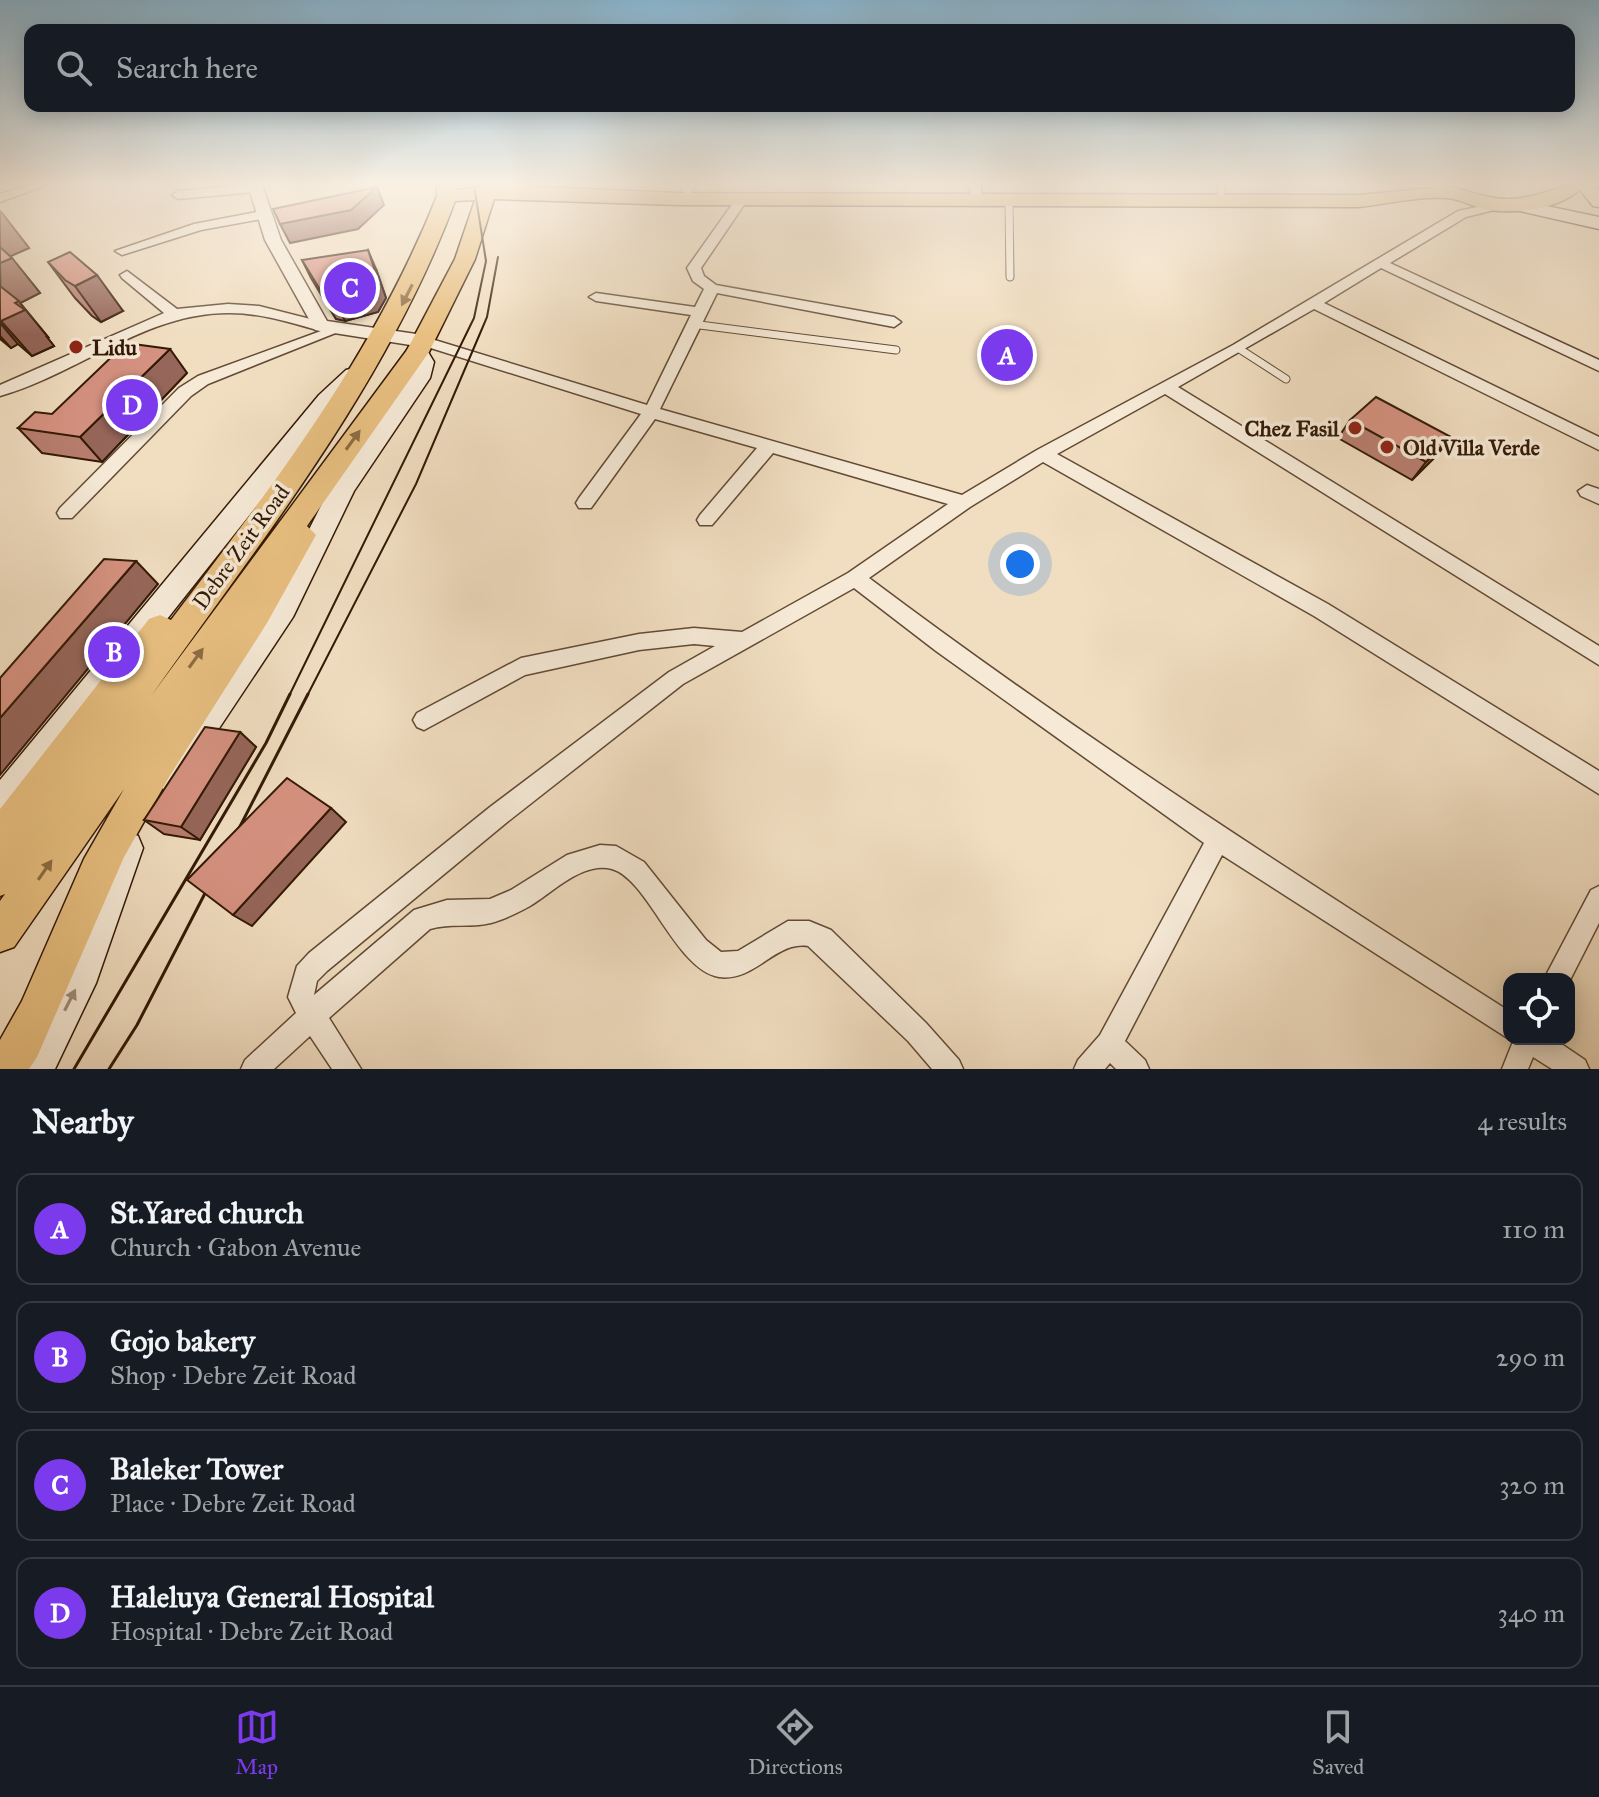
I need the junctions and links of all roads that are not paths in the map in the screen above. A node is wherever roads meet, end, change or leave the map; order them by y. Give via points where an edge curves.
1 (174, 235) edge
2 (271, 235) edge
3 (432, 235) edge
4 (472, 235) edge
5 (717, 235) edge
6 (1009, 235) edge
7 (1409, 235) edge
8 (122, 251) dead end
9 (1378, 262) junction
10 (127, 275) dead end
11 (1010, 277) dead end
12 (712, 288) junction
13 (596, 297) dead end
14 (1314, 303) junction
15 (174, 314) junction
16 (695, 318) junction
17 (894, 322) dead end
18 (328, 328) junction
19 (420, 346) junction
20 (377, 348) junction
21 (1238, 348) junction
22 (896, 350) dead end
23 (1599, 366) edge
24 (0, 372) edge
25 (1286, 379) dead end
26 (6, 388) edge
27 (1167, 388) junction
28 (651, 412) junction
29 (1599, 444) edge
30 (769, 446) junction
31 (1043, 454) junction
32 (296, 495) junction
33 (964, 502) junction
34 (585, 503) dead end
35 (66, 513) dead end
36 (706, 520) dead end
37 (855, 578) junction
38 (742, 640) junction
39 (1599, 656) edge
40 (424, 720) dead end
41 (1599, 783) edge
42 (0, 805) edge
43 (0, 838) edge
44 (1218, 839) junction
45 (0, 878) edge
46 (1599, 898) edge
47 (0, 933) edge
48 (1560, 973) edge
49 (312, 1016) junction
50 (1503, 1022) edge
51 (1109, 1044) junction
52 (1525, 1045) edge
53 (1538, 1045) edge
54 (6, 1069) edge
55 (34, 1069) edge
56 (254, 1069) edge
57 (348, 1069) edge
58 (950, 1069) edge
59 (1087, 1069) edge
60 (1136, 1069) edge
61 (1515, 1069) edge
62 (1576, 1069) edge

1 - 8 street
2 - 18 street via 287,271
3 -> 20 main road, Debre Zeit Road via 422,265
4 - 19 main road
5 - 12 street via 694,268
6 - 11 lane
7 - 9 street
9 - 14 street
9 - 23 street
10 - 15 street
12 - 16 street
12 - 17 street
13 - 16 street
14 - 21 street
14 - 29 street
15 - 18 street via 259,310
15 - 26 street
16 - 22 lane
16 - 28 street
18 - 20 street
18 - 35 street via 185,392
19 - 20 street
19 - 28 street
32 -> 19 main road
55 -> 19 main road via 78,983 124,852 283,609 343,487 419,378
20 - 32 main road, Debre Zeit Road
20 - 42 main road via 327,401
21 - 25 lane
21 - 27 street
24 - 26 street
27 - 31 street
27 - 39 street
28 - 30 street
28 - 34 street
30 - 33 street
30 - 36 street
31 - 33 street
31 - 41 street via 1321,610
32 - 43 main road via 220,553
32 - 45 main road, Debre Zeit Road
47 -> 32 main road
32 - 54 main road via 306,525 280,577 132,805
33 - 37 street
37 - 38 street
37 - 44 street
38 - 40 street via 694,636 639,642 521,667
38 - 49 street via 676,678 318,962 306,975 301,997
44 - 50 street
44 - 51 street
46 - 48 street
49 - 56 street
49 - 57 street
49 - 58 street via 423,919 447,912 490,911 575,863 616,858 636,870 697,949 717,964 741,963 782,935 806,930 822,939
51 - 59 street
51 - 60 street
52 - 61 street
53 - 62 street

